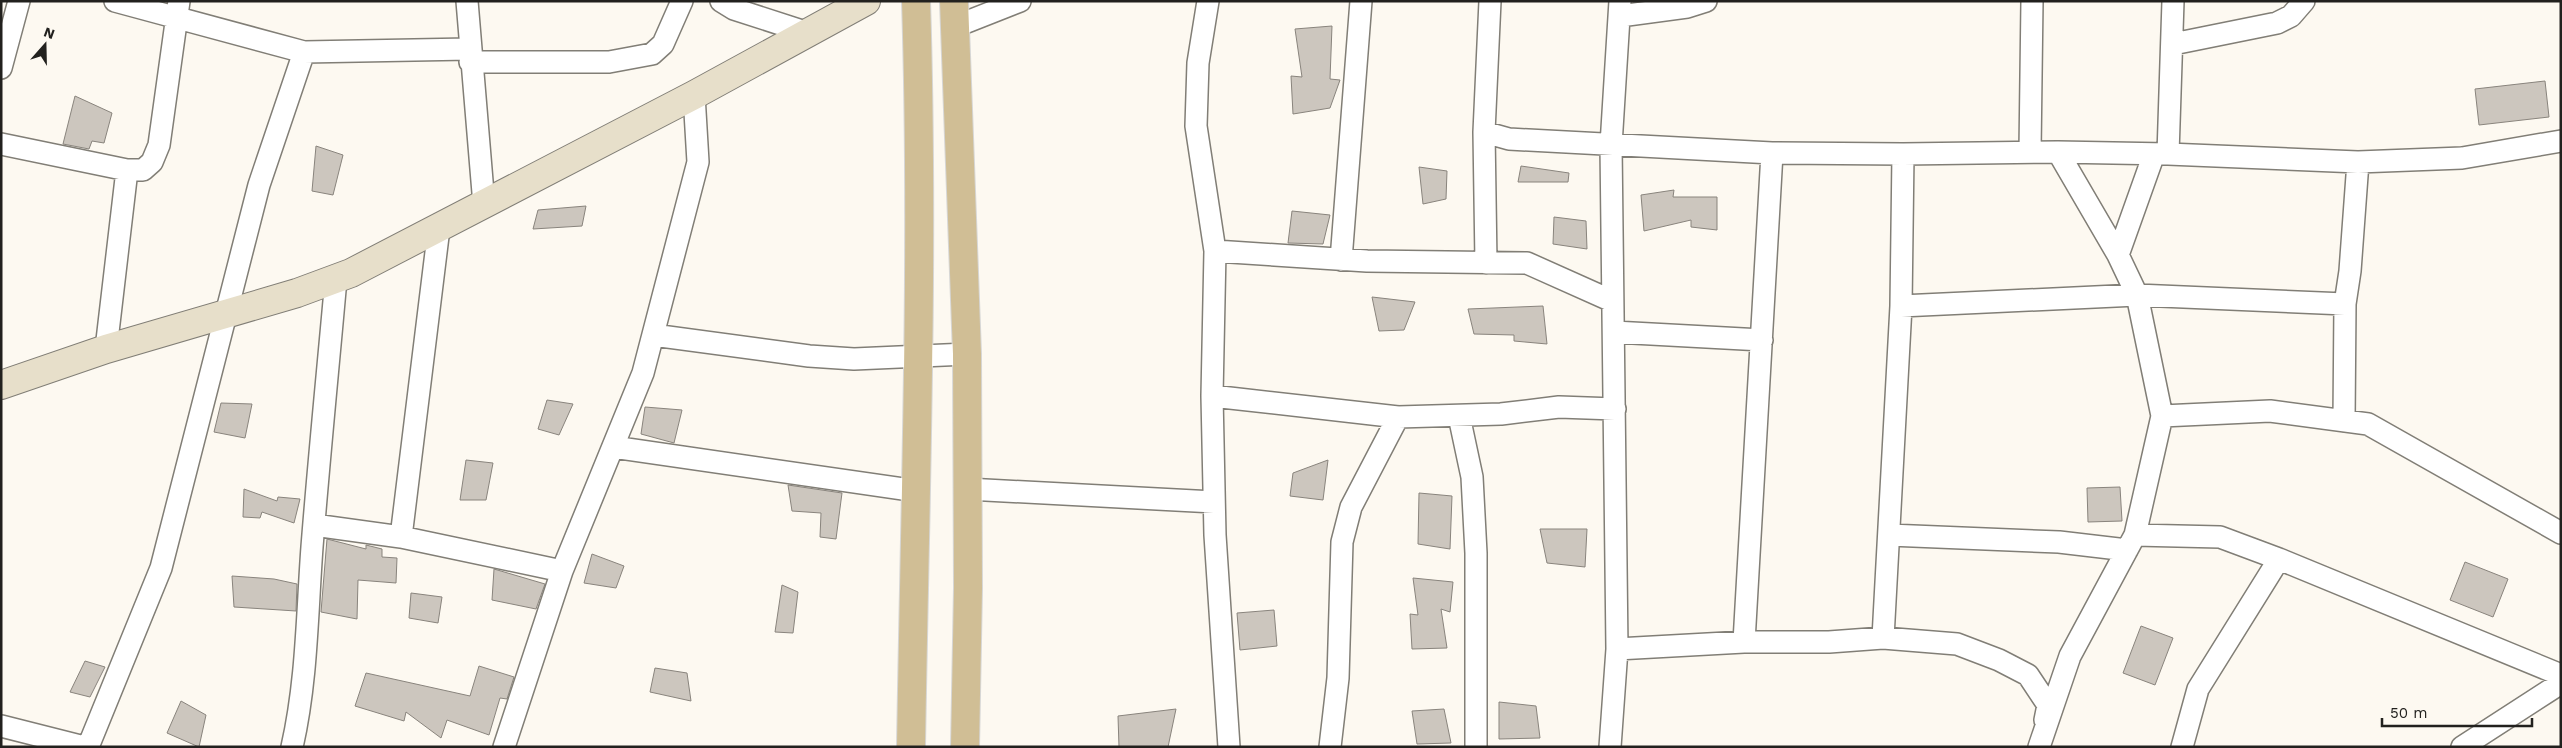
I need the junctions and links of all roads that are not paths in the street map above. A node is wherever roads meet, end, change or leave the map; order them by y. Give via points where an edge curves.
1 (20, 1) edge
2 (115, 1) edge
3 (467, 1) edge
4 (682, 1) edge
5 (721, 1) edge
6 (866, 1) edge
7 (916, 1) edge
8 (1020, 1) edge
9 (1208, 1) edge
10 (1361, 1) edge
11 (1490, 1) edge
12 (1706, 1) edge
13 (2032, 1) edge
14 (2173, 1) edge
15 (2304, 1) edge
16 (178, 9) edge
17 (1620, 9) edge
18 (954, 14) edge
19 (808, 33) junction
20 (2173, 44) junction
21 (304, 52) junction
22 (470, 55) junction
23 (1, 68) edge
24 (694, 94) junction
25 (1484, 132) junction
26 (2561, 141) edge
27 (1, 144) edge
28 (1611, 145) junction
29 (2030, 151) junction
30 (2058, 152) junction
31 (1772, 153) junction
32 (1903, 154) junction
33 (2161, 154) junction
34 (2358, 162) junction
35 (127, 170) junction
36 (484, 205) junction
37 (439, 228) junction
38 (1215, 251) junction
39 (2118, 255) junction
40 (1341, 260) junction
41 (1486, 263) junction
42 (336, 279) junction
43 (2137, 295) junction
44 (1612, 301) junction
45 (2345, 304) junction
46 (1901, 306) junction
47 (225, 316) junction
48 (1614, 332) junction
49 (653, 335) junction
50 (1762, 340) junction
51 (106, 349) junction
52 (967, 354) junction
53 (917, 355) junction
54 (1, 385) edge
55 (1212, 396) junction
56 (1615, 410) junction
57 (1459, 416) junction
58 (2162, 416) junction
59 (1398, 417) junction
60 (2344, 421) junction
61 (613, 447) junction
62 (968, 490) junction
63 (917, 491) junction
64 (1214, 502) junction
65 (314, 525) junction
66 (2561, 533) edge
67 (1889, 535) junction
68 (401, 537) junction
69 (2131, 542) junction
70 (2279, 559) junction
71 (562, 571) junction
72 (1884, 638) junction
73 (1744, 642) junction
74 (1617, 649) junction
75 (2561, 675) edge
76 (2561, 683) edge
77 (1, 726) edge
78 (86, 747) edge
79 (292, 747) edge
80 (504, 747) edge
81 (911, 747) edge
82 (966, 747) edge
83 (1229, 747) edge
84 (1330, 747) edge
85 (1476, 747) edge
86 (1610, 747) edge
87 (2039, 747) edge
88 (2182, 747) edge
89 (2462, 747) edge

1 - 23 street
2 - 16 street
3 - 22 street
4 - 22 street via 663,44 652,54 609,62
5 - 19 street via 734,9
6 - 19 street
7 - 53 main road via 920,109
8 - 18 street
9 - 38 street via 1198,63 1196,126
10 - 40 street
11 - 25 street
12 - 17 street via 1687,7
13 - 29 street
14 - 20 street
15 - 20 street via 2291,16 2277,22
16 - 21 street
16 - 35 street via 159,144 152,162 143,170
17 - 28 street
18 - 52 main road
19 - 24 street
20 - 33 street
21 - 22 street
21 - 47 street via 259,185
22 - 36 street
24 - 36 street
24 - 49 street via 698,162
25 - 28 street via 1509,139
25 - 41 street
26 - 34 street via 2462,158
27 - 35 street
28 - 31 street
28 - 44 street
29 - 30 street
29 - 32 street
30 - 33 street
30 - 39 street
31 - 32 street
31 - 50 street
32 - 46 street
33 - 34 street
33 - 39 street
34 - 45 street
35 - 51 street
36 - 37 street
37 - 42 street
37 - 68 street
38 - 40 street
38 - 55 street
39 - 43 street
40 - 41 street
41 - 44 street via 1527,263
42 - 47 street
42 - 65 street
43 - 45 street
43 - 46 street
43 - 58 street
44 - 48 street
45 - 60 street
46 - 67 street
47 - 51 street
47 - 78 street via 161,568
48 - 50 street
48 - 56 street
49 - 53 street via 809,356 854,359
49 - 61 street via 643,373
50 - 73 street
51 - 54 street
52 - 53 street
52 - 62 main road
53 - 63 main road
55 - 59 street
55 - 64 street
56 - 57 street via 1559,407
56 - 74 street
57 - 59 street
57 - 85 street via 1472,486 1476,553
58 - 60 street via 2270,411
58 - 69 street
59 - 84 street via 1351,507 1342,542 1338,678
60 - 66 street via 2368,424
61 - 63 street
61 - 71 street
62 - 64 street
62 - 82 main road
63 - 81 main road
64 - 83 street
65 - 68 street
65 - 79 street via 306,670
67 - 69 street
67 - 72 street
68 - 71 street
69 - 70 street via 2220,537
69 - 87 street via 2070,656
70 - 75 street
70 - 88 street via 2198,689
71 - 80 street
72 - 73 street
72 - 87 street via 1957,644 2028,675 2048,705
73 - 74 street
74 - 86 street
76 - 89 street
77 - 78 street

